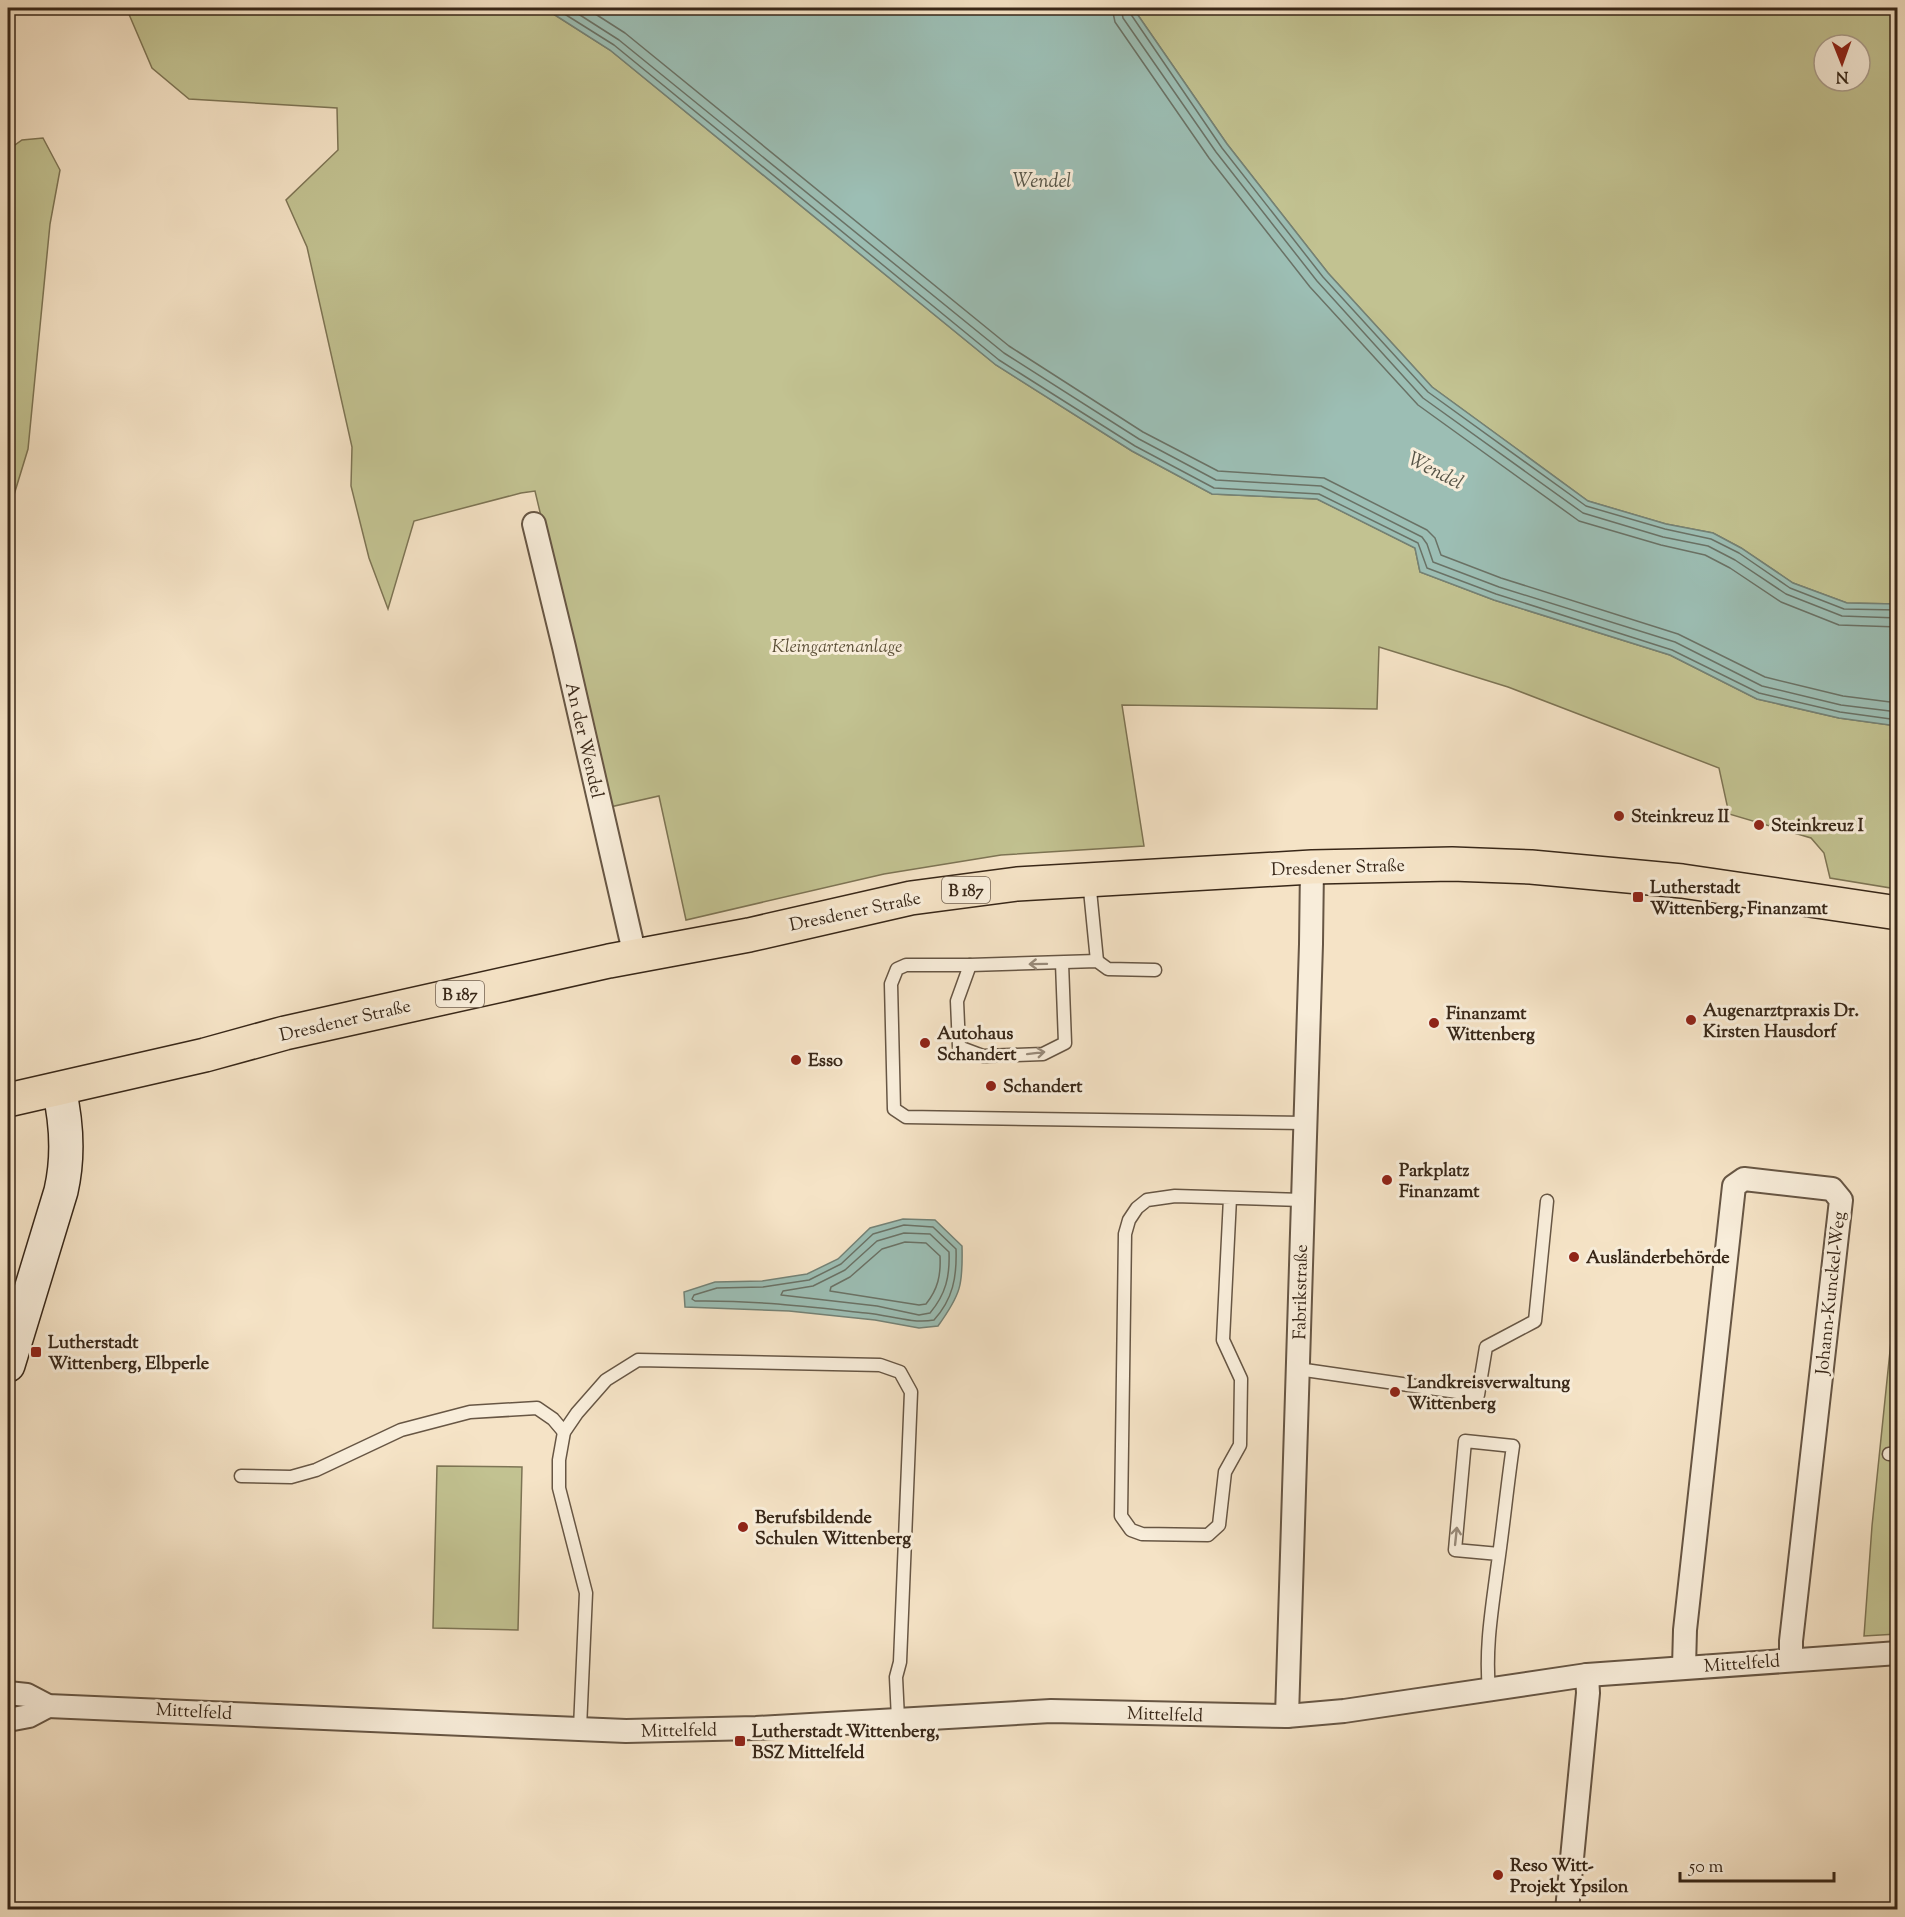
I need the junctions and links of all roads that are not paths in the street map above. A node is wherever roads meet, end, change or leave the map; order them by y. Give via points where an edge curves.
1 (534, 524) dead end
2 (1312, 867) junction
3 (1089, 879) junction
4 (1898, 913) edge
5 (635, 956) junction
6 (1097, 961) junction
7 (1062, 963) junction
8 (970, 965) junction
9 (1155, 970) dead end
10 (58, 1089) junction
11 (8, 1100) edge
12 (1305, 1123) junction
13 (1230, 1198) junction
14 (1302, 1200) junction
15 (1547, 1201) dead end
16 (8, 1365) edge
17 (1298, 1369) junction
18 (564, 1432) junction
19 (241, 1476) dead end
20 (1499, 1554) junction
21 (1898, 1653) edge
22 (1791, 1659) junction
23 (1684, 1667) junction
24 (1587, 1675) junction
25 (1489, 1689) junction
26 (8, 1693) edge
27 (48, 1706) junction
28 (1287, 1716) junction
29 (898, 1719) junction
30 (8, 1720) edge
31 (580, 1728) junction
32 (1567, 1910) edge

1 - 5 street, An der Wendel
2 - 3 main road, Dresdener Straße / B 187
2 - 4 main road, Dresdener Straße / B 187 via 1452,864 1551,868 1682,881
2 - 12 street, Fabrikstraße
3 - 5 main road, Dresdener Straße / B 187 via 911,898
3 - 6 lane
5 - 10 main road, Dresdener Straße / B 187 via 285,1033
6 - 7 lane
6 - 9 lane via 1108,969
7 -> 8 lane
8 -> 7 lane via 957,1001 959,1047 983,1056 1043,1054 1065,1043
8 - 12 lane via 906,965 897,969 891,984 894,1109 906,1117
10 - 11 main road, Dresdener Straße / B 187
10 - 16 main road via 66,1123 66,1171
12 - 14 street, Fabrikstraße
13 - 13 lane via 1175,1196 1147,1200 1129,1220 1125,1234 1121,1516 1131,1530 1142,1534 1208,1535 1219,1525 1225,1472 1240,1445 1241,1379 1223,1340
13 - 14 lane
14 - 17 street, Fabrikstraße
15 - 17 lane via 1535,1321 1486,1347 1478,1395
17 - 28 street, Fabrikstraße
18 - 19 lane via 537,1408 470,1412 401,1430 308,1473 291,1477
18 - 29 lane via 606,1380 638,1360 879,1365 900,1372 911,1392 900,1662 896,1677
18 - 31 lane via 559,1488 586,1593
20 -> 20 lane via 1455,1550 1465,1441 1513,1446
20 - 25 lane via 1489,1628
21 - 22 street, Mittelfeld
22 - 23 street, Mittelfeld
22 - 23 street, Johann-Kunckel-Weg via 1841,1200 1832,1189 1744,1179 1734,1186
23 - 24 street, Mittelfeld
24 - 25 street, Mittelfeld
24 - 32 street
25 - 28 street, Mittelfeld
26 - 27 street, Mittelfeld via 27,1695
27 - 30 street, Mittelfeld via 29,1716
27 - 31 street, Mittelfeld
28 - 29 street, Mittelfeld via 1076,1711
29 - 31 street, Mittelfeld via 708,1730

